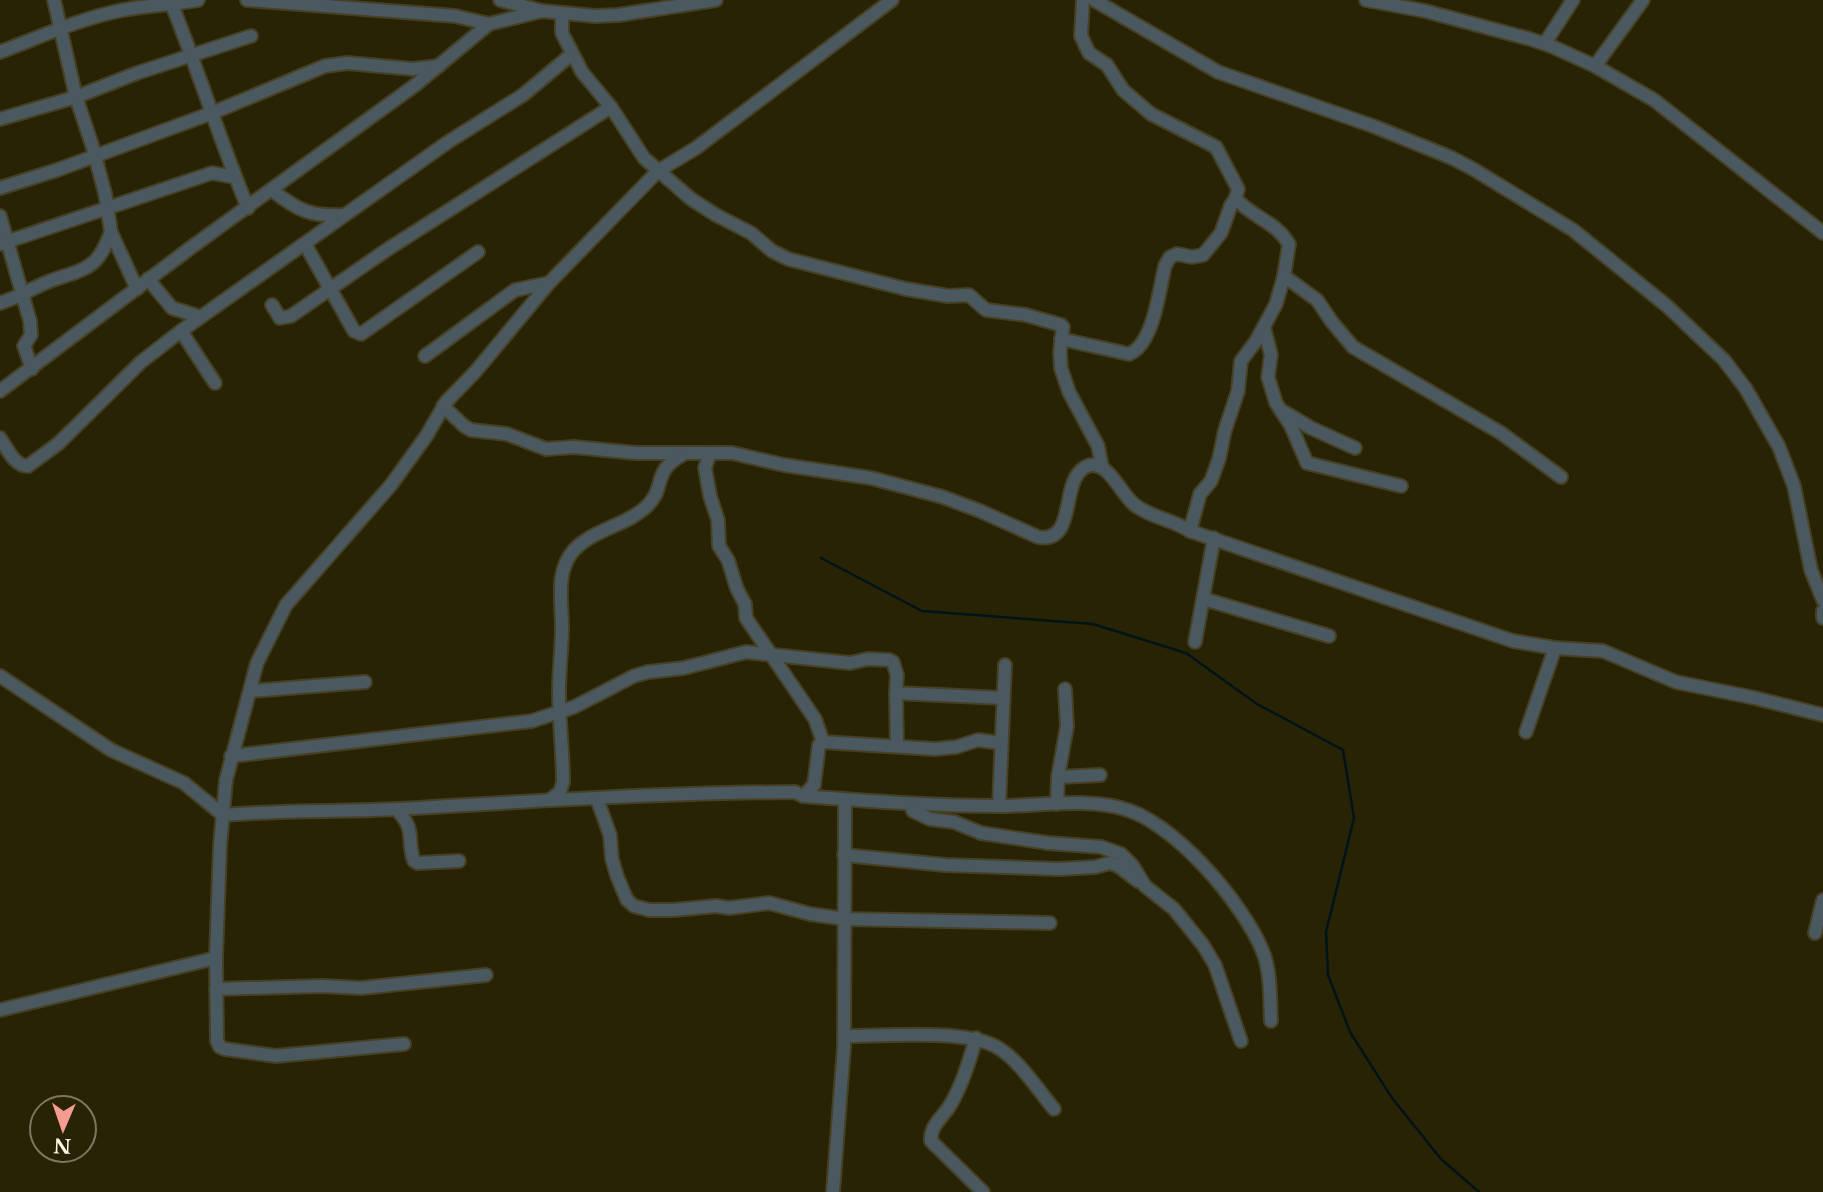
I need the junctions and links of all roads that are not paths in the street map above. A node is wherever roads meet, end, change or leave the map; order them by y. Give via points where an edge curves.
1 (54, 0) edge
2 (198, 0) edge
3 (247, 0) edge
4 (500, 0) edge
5 (716, 0) edge
6 (892, 0) edge
7 (1083, 0) edge
8 (1094, 0) edge
9 (1366, 0) edge
10 (1573, 0) edge
11 (1643, 0) edge
12 (1400, 3) edge
13 (172, 5) junction
14 (542, 11) junction
15 (562, 13) junction
16 (489, 24) junction
17 (60, 29) junction
18 (251, 36) dead end
19 (1545, 43) junction
20 (0, 52) edge
21 (192, 54) junction
22 (572, 54) junction
23 (439, 66) junction
24 (1595, 66) junction
25 (76, 97) junction
26 (611, 107) junction
27 (212, 113) junction
28 (0, 119) edge
29 (95, 156) junction
30 (658, 171) junction
31 (234, 177) junction
32 (0, 188) edge
33 (272, 190) junction
34 (1236, 198) junction
35 (248, 208) junction
36 (106, 210) junction
37 (346, 215) junction
38 (0, 216) edge
39 (111, 232) junction
40 (1823, 233) edge
41 (4, 243) edge
42 (305, 244) junction
43 (478, 252) dead end
44 (1284, 276) junction
45 (148, 279) junction
46 (550, 284) junction
47 (330, 288) junction
48 (137, 289) junction
49 (24, 295) junction
50 (0, 303) edge
51 (272, 305) dead end
52 (201, 317) junction
53 (1264, 327) junction
54 (181, 331) junction
55 (1061, 338) junction
56 (425, 356) dead end
57 (32, 369) junction
58 (215, 383) dead end
59 (0, 391) edge
60 (443, 406) junction
61 (1280, 410) junction
62 (0, 438) edge
63 (1355, 448) dead end
64 (710, 453) junction
65 (682, 455) junction
66 (1102, 467) junction
67 (1561, 477) dead end
68 (1401, 486) dead end
69 (1190, 531) junction
70 (1214, 538) junction
71 (1204, 599) junction
72 (1823, 600) edge
73 (1823, 611) edge
74 (1823, 618) edge
75 (1329, 636) dead end
76 (1195, 642) dead end
77 (1555, 648) junction
78 (772, 655) junction
79 (1005, 665) dead end
80 (0, 676) edge
81 (365, 682) dead end
82 (1065, 689) dead end
83 (251, 691) junction
84 (896, 693) junction
85 (1003, 698) junction
86 (560, 713) junction
87 (1823, 715) edge
88 (1526, 732) dead end
89 (823, 742) junction
90 (1000, 743) junction
91 (897, 746) junction
92 (232, 756) junction
93 (1100, 775) dead end
94 (1058, 777) junction
95 (803, 796) junction
96 (597, 799) junction
97 (550, 800) junction
98 (845, 800) junction
99 (910, 804) junction
100 (1057, 804) junction
101 (999, 806) junction
102 (396, 809) junction
103 (223, 815) junction
104 (844, 855) junction
105 (459, 861) dead end
106 (1145, 886) junction
107 (1823, 900) edge
108 (845, 919) junction
109 (1050, 923) dead end
110 (1815, 933) dead end
111 (216, 958) junction
112 (486, 975) dead end
113 (216, 989) junction
114 (0, 1010) edge
115 (1271, 1021) dead end
116 (844, 1037) junction
117 (976, 1038) junction
118 (1241, 1041) dead end
119 (404, 1044) dead end
120 (1054, 1110) dead end
121 (833, 1192) edge
122 (983, 1192) edge

1 - 17 street
2 - 13 street
3 - 16 street via 455,16
4 - 14 street
5 - 15 street via 618,15
6 - 30 street via 696,148
7 - 34 street via 1081,36 1089,54 1107,65 1123,90 1151,114 1216,147 1238,189
8 - 72 street via 1218,72 1373,126 1473,169 1573,230 1667,306 1724,360 1779,447 1794,486 1811,569
9 - 12 street
10 - 19 street
11 - 24 street
12 - 19 street
13 - 17 street via 122,10
13 - 21 street
14 - 15 street
14 - 16 street
15 - 22 street via 562,33
16 - 23 street
17 - 20 street
17 - 25 street
18 - 21 street
19 - 24 street
21 - 25 street
21 - 27 street
22 - 26 street
22 - 37 street via 523,94
23 - 27 street via 325,66
23 - 33 street
24 - 40 street via 1654,100
25 - 28 street
25 - 29 street
26 - 30 street via 644,158
26 - 47 street
27 - 29 street
27 - 31 street
29 - 32 street
29 - 36 street
30 - 46 street
30 - 55 street via 691,199 788,259 906,289 972,296 986,310 1061,325
31 - 35 street
31 - 36 street via 212,173
33 - 35 street
33 - 37 street via 300,210
34 - 44 street via 1253,215 1269,222 1289,244
34 - 55 street via 1220,233 1203,255 1170,257 1147,338 1133,353
35 - 45 street
36 - 39 street
36 - 41 street
37 - 42 street
38 - 41 street
39 - 48 street
39 - 49 street via 94,262
41 - 49 street
42 - 47 street
42 - 52 street
43 - 47 street via 361,334
44 - 53 street
44 - 67 street via 1317,300 1353,347 1501,433
45 - 48 street
45 - 52 street via 172,307
46 - 56 street via 515,290
46 - 60 street
47 - 51 street via 286,318 280,318
48 - 57 street
49 - 50 street
49 - 57 street via 32,329 24,346
52 - 54 street
53 - 61 street via 1271,355 1268,377
53 - 69 street via 1241,361 1237,399
54 - 58 street
54 - 62 street via 28,466 15,461
55 - 66 street via 1066,385 1098,446
57 - 59 street
60 - 65 street via 471,429 507,434 546,449
60 - 83 street via 391,485 286,605 257,663
61 - 63 street
61 - 68 street via 1307,463
64 - 65 street
64 - 66 street via 732,453 883,481 980,510 1048,539 1062,526 1076,475 1088,465
64 - 78 street via 705,468 719,545 746,604 746,618
65 - 86 street via 663,469 657,492 647,506 584,541 566,562 560,598
66 - 69 street via 1135,505
69 - 70 street
70 - 71 street
70 - 77 street via 1513,641
71 - 75 street
71 - 76 street
73 - 74 street
77 - 87 street via 1603,651 1676,682
77 - 88 street
78 - 84 street via 850,663 889,660 897,675
78 - 86 street via 746,652 684,668 648,671
78 - 89 street via 814,719
79 - 85 street
80 - 103 street via 111,750 184,783
81 - 83 street
82 - 94 street via 1067,726
83 - 92 street
84 - 85 street
84 - 91 street
85 - 90 street
86 - 92 street via 496,726
86 - 97 street via 563,782
89 - 91 street
89 - 95 street via 814,785
90 - 91 street via 978,740 935,749
90 - 101 street
92 - 103 street
93 - 94 street
94 - 100 street
95 - 96 street via 795,792 698,793
95 - 98 street
96 - 97 street
96 - 108 street via 610,835 617,877 626,900 634,906 687,910 769,903
97 - 102 street
98 - 99 street
98 - 104 street
99 - 101 street
99 - 106 street via 930,819 981,833 1101,847 1121,854
100 - 101 street
100 - 115 street via 1123,808 1158,824 1185,847 1232,900 1262,952
102 - 103 street
102 - 105 street via 412,836 414,861
103 - 111 street
104 - 106 street via 1059,869 1110,863
104 - 108 street
106 - 118 street via 1174,909 1203,945
107 - 110 street
108 - 109 street
108 - 116 street
111 - 113 street
111 - 114 street
112 - 113 street via 361,988
113 - 119 street via 220,1048 276,1056
116 - 117 street
116 - 121 street
117 - 120 street via 1013,1061
117 - 122 street via 961,1084 932,1129 931,1141

